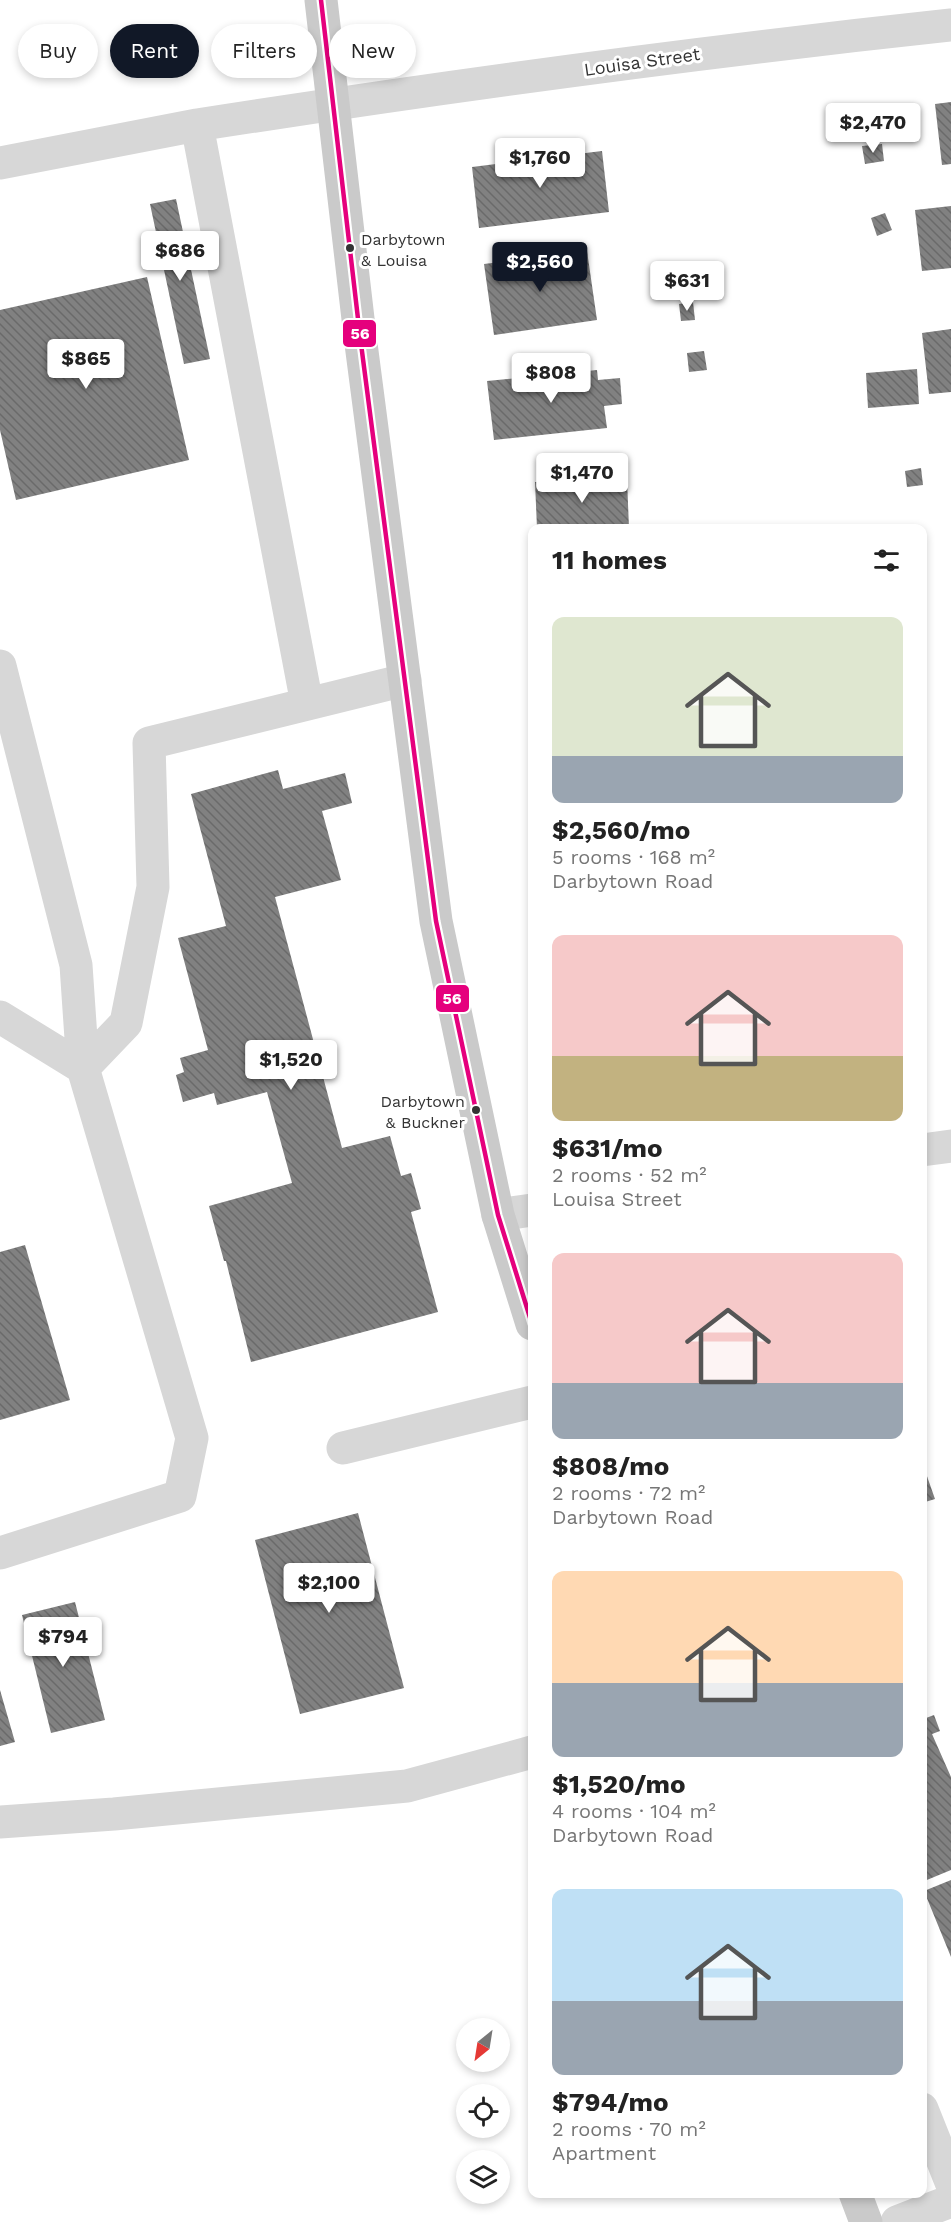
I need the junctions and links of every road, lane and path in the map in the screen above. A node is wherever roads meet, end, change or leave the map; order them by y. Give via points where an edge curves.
1 (321, 0) edge
2 (951, 26) edge
3 (333, 104) junction
4 (196, 125) junction
5 (0, 163) edge
6 (0, 666) edge
7 (405, 680) junction
8 (307, 704) junction
9 (0, 1017) edge
10 (83, 1068) junction
11 (951, 1146) edge
12 (927, 1149) edge
13 (528, 1211) edge
14 (498, 1215) junction
15 (528, 1311) edge
16 (528, 1403) edge
17 (343, 1448) dead end
18 (0, 1553) edge
19 (528, 1753) edge
20 (0, 1822) edge
21 (927, 2122) edge
22 (951, 2182) edge
23 (857, 2198) edge
24 (951, 2201) edge
25 (866, 2222) edge
26 (897, 2222) edge

1 - 3 main road
2 - 3 street, Louisa Street via 781,43
3 - 4 street, Louisa Street
3 - 7 main road
4 - 5 street, Louisa Street
4 - 8 street
6 - 10 street via 76,965
7 - 8 street
7 - 14 main road via 436,921
8 - 10 street via 149,743 153,887 126,1023
9 - 10 street
10 - 18 street via 192,1438 180,1496
11 - 12 street
13 - 14 street
14 - 15 main road
16 - 17 street
19 - 20 street via 407,1786 125,1814
21 - 22 street
23 - 25 main road
24 - 26 street

